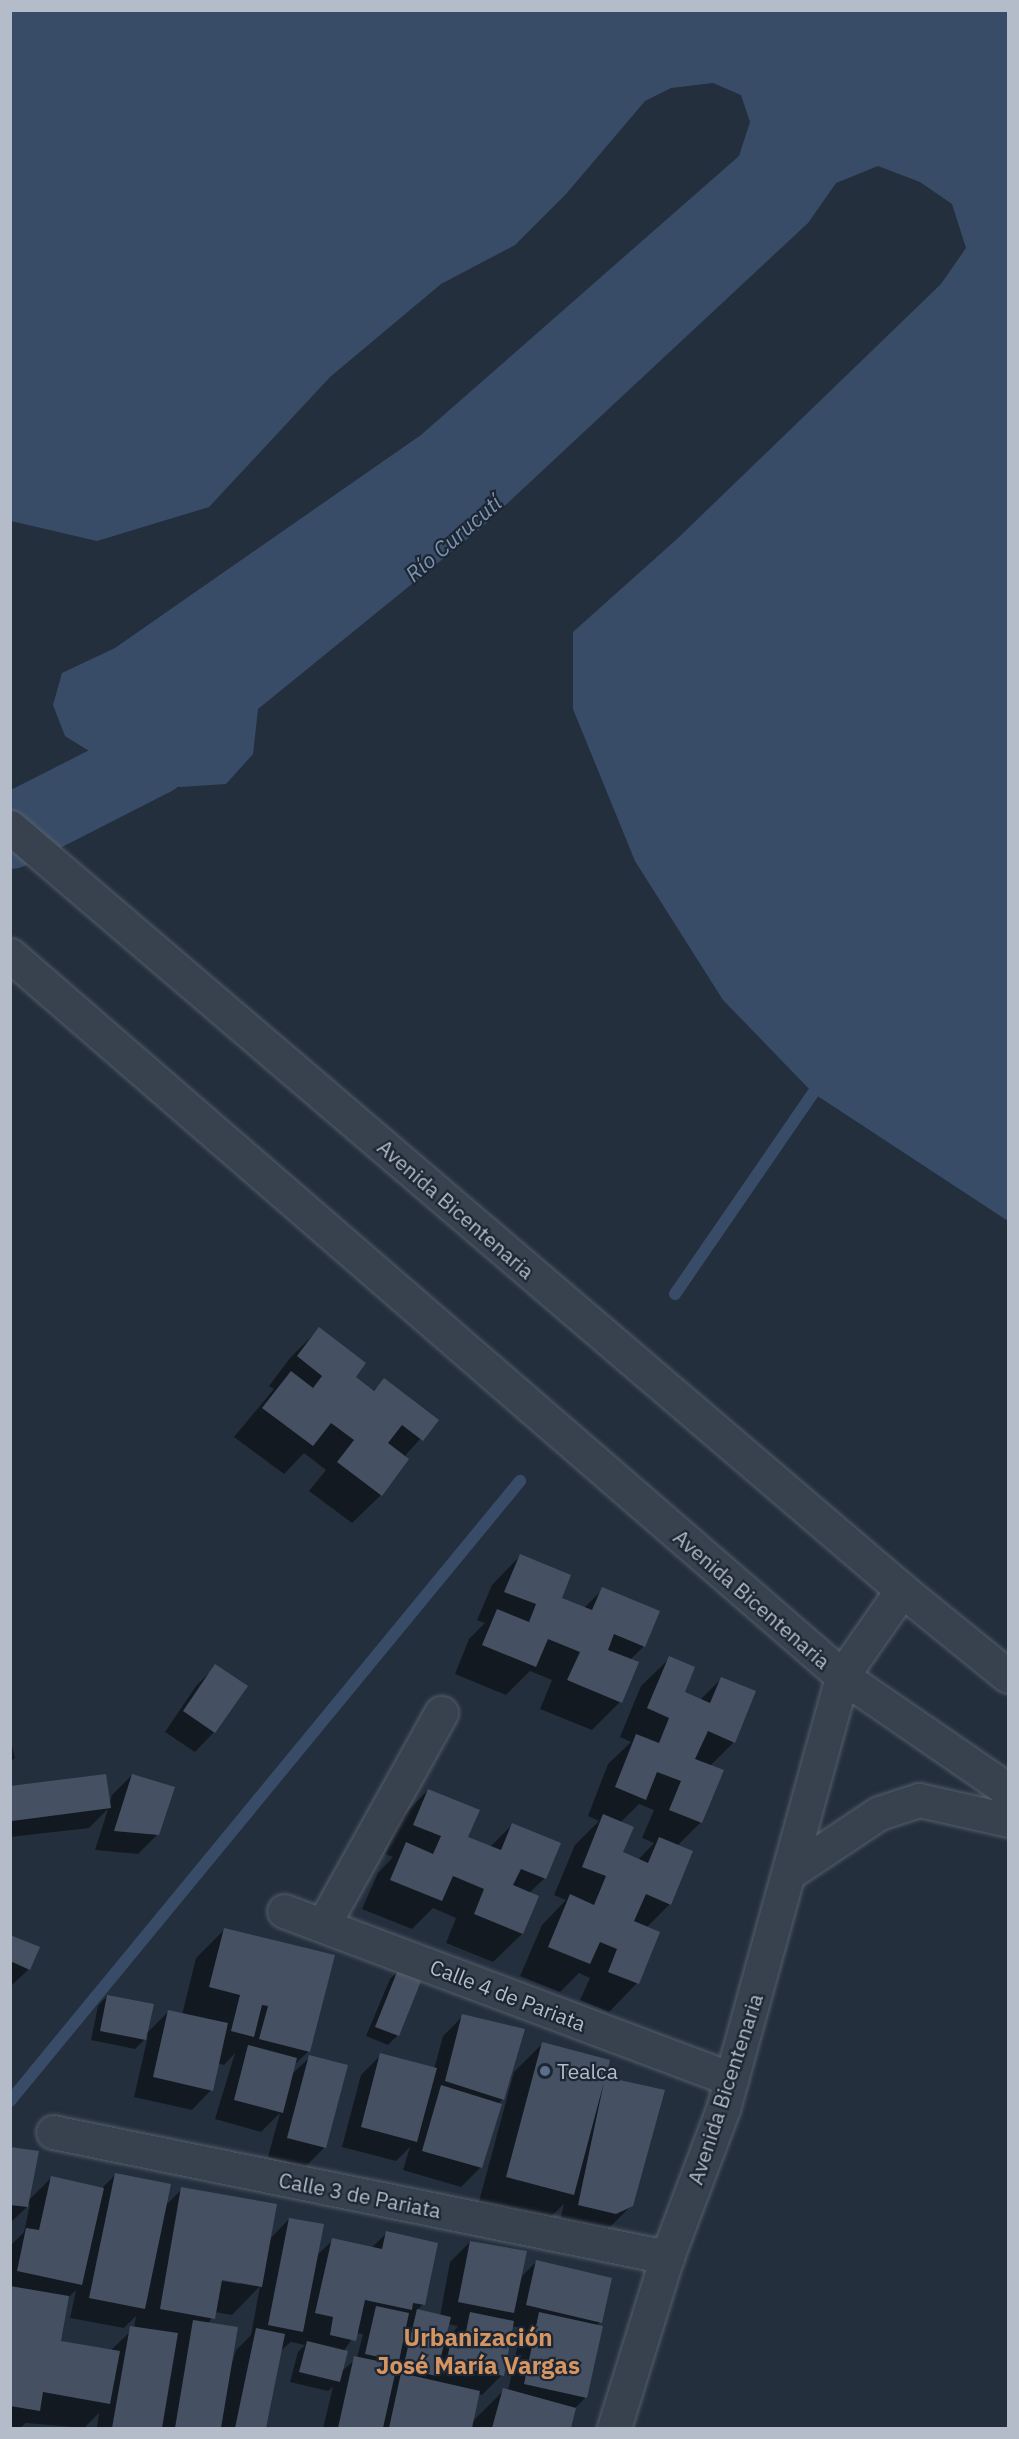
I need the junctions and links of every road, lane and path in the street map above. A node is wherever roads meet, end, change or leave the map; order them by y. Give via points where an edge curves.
1 (10, 827) edge
2 (10, 955) edge
3 (902, 1590) junction
4 (994, 1660) edge
5 (842, 1676) junction
6 (1008, 1701) edge
7 (441, 1713) dead end
8 (1008, 1790) edge
9 (1008, 1820) edge
10 (789, 1873) junction
11 (284, 1911) dead end
12 (323, 1925) junction
13 (732, 2079) junction
14 (53, 2132) dead end
15 (667, 2257) junction
16 (614, 2428) edge

1 - 3 street, Avenida Bicentenaria
2 - 5 street, Avenida Bicentenaria
3 - 4 street, Avenida Bicentenaria
3 - 5 street, Avenida Bicentenaria
4 - 6 street, Avenida Bicentenaria
5 - 8 street, Avenida Bicentenaria
5 - 10 street, Avenida Bicentenaria
7 - 12 street
9 - 10 street via 919,1800 879,1813
10 - 13 street, Avenida Bicentenaria
11 - 12 street, Calle 4 de Pariata
12 - 13 street, Calle 4 de Pariata
13 - 15 street, Avenida Bicentenaria
14 - 15 street, Calle 3 de Pariata
15 - 16 street, Avenida Bicentenaria

